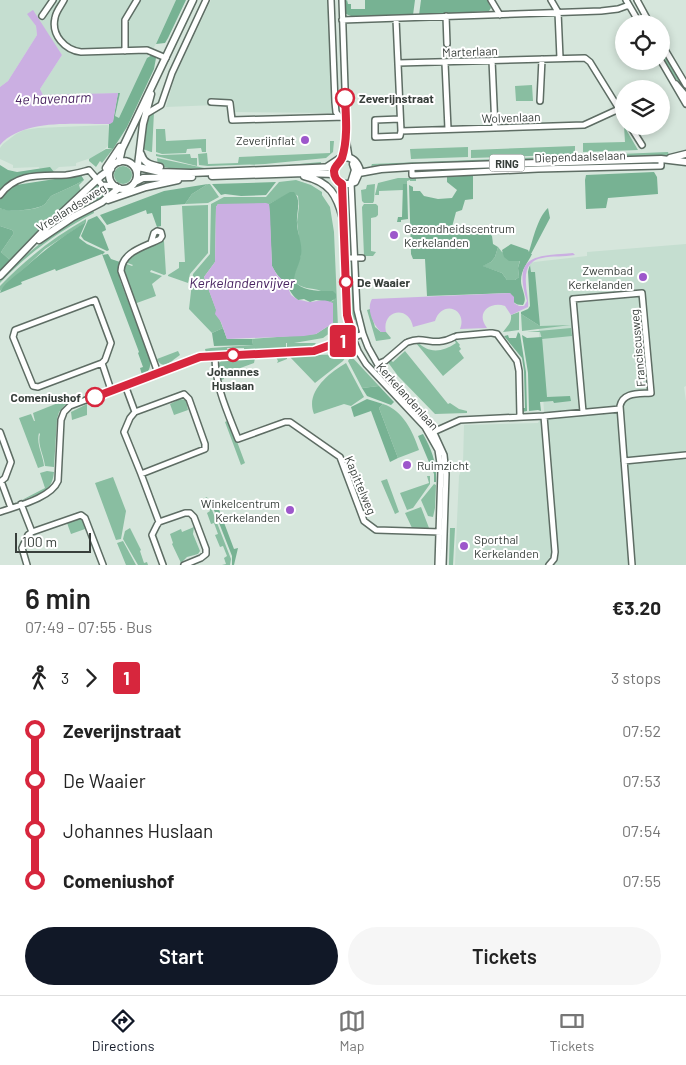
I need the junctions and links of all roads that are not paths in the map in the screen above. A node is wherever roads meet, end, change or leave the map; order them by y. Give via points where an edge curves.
1 (53, 0) edge
2 (64, 0) edge
3 (137, 0) edge
4 (193, 0) edge
5 (206, 0) edge
6 (331, 0) edge
7 (342, 0) edge
8 (491, 0) edge
9 (550, 0) edge
10 (637, 0) edge
11 (628, 3) edge
12 (558, 12) junction
13 (500, 15) junction
14 (635, 15) edge
15 (645, 15) edge
16 (42, 16) dead end
17 (446, 16) junction
18 (396, 19) junction
19 (342, 20) junction
20 (447, 44) dead end
21 (125, 51) junction
22 (166, 58) junction
23 (560, 58) junction
24 (670, 58) edge
25 (542, 59) junction
26 (492, 60) junction
27 (398, 63) junction
28 (445, 63) junction
29 (666, 70) edge
30 (154, 83) junction
31 (686, 84) edge
32 (684, 97) edge
33 (540, 100) dead end
34 (211, 102) dead end
35 (615, 103) edge
36 (686, 104) edge
37 (615, 111) edge
38 (146, 114) junction
39 (339, 116) junction
40 (346, 117) junction
41 (400, 119) junction
42 (133, 127) junction
43 (495, 128) junction
44 (448, 129) junction
45 (400, 134) junction
46 (636, 135) edge
47 (642, 145) dead end
48 (140, 150) junction
49 (686, 154) edge
50 (344, 158) junction
51 (669, 159) junction
52 (118, 162) junction
53 (686, 162) edge
54 (332, 167) junction
55 (111, 169) junction
56 (136, 169) junction
57 (358, 169) junction
58 (173, 172) junction
59 (298, 174) junction
60 (188, 177) junction
61 (99, 178) junction
62 (135, 182) junction
63 (351, 183) junction
64 (342, 184) junction
65 (118, 187) junction
66 (0, 195) edge
67 (102, 202) junction
68 (343, 219) junction
69 (33, 243) junction
70 (151, 243) dead end
71 (345, 258) junction
72 (355, 258) junction
73 (362, 258) dead end
74 (0, 276) edge
75 (363, 334) junction
76 (353, 337) junction
77 (215, 356) junction
78 (102, 363) junction
79 (378, 364) junction
80 (158, 373) junction
81 (125, 385) junction
82 (111, 390) junction
83 (620, 409) junction
84 (135, 412) junction
85 (583, 412) junction
86 (544, 416) junction
87 (520, 417) junction
88 (0, 432) edge
89 (432, 433) junction
90 (686, 455) edge
91 (624, 461) junction
92 (141, 474) junction
93 (1, 481) edge
94 (21, 504) junction
95 (11, 508) junction
96 (0, 512) edge
97 (159, 522) junction
98 (32, 532) junction
99 (441, 532) junction
100 (27, 565) edge
101 (103, 565) edge
102 (163, 565) edge
103 (184, 565) edge
104 (438, 565) edge
105 (443, 565) edge
106 (549, 565) edge
107 (632, 565) edge

1 - 16 street
2 - 21 street via 56,13 54,26 63,44 81,52
3 - 21 street via 125,20
4 - 22 main road, Vreelandseweg
5 - 38 street via 172,73 162,105
6 - 39 street via 335,102
7 - 19 street
8 - 13 street
9 - 12 street
10 - 15 street
11 - 12 street via 618,10
11 - 14 street
12 - 13 street
12 - 23 street
13 - 17 street
17 - 18 street
17 - 20 street
18 - 19 street
18 - 27 street
19 - 40 street
21 - 22 street via 147,50
22 - 30 main road, Vreelandseweg
23 - 25 street, Marterlaan
23 - 35 street, Marterlaan via 587,59
24 - 31 street
25 - 26 street, Marterlaan
25 - 33 street, Wolvenlaan
26 - 28 street, Marterlaan
26 - 43 street
27 - 28 street, Marterlaan
27 - 41 street
28 - 44 street
29 - 32 street
30 - 38 main road, Vreelandseweg
30 - 42 main road, Vreelandseweg
32 - 36 street
34 - 39 street via 230,103 232,120
37 - 43 street, Wolvenlaan via 584,124
38 - 48 main road, Vreelandseweg
39 - 40 street
40 - 50 street
41 - 45 street
41 - 45 street, Wolvenlaan via 374,120 375,137
42 - 52 main road, Vreelandseweg
42 - 61 main road
43 - 44 street, Wolvenlaan
44 - 45 street, Wolvenlaan
46 - 47 street
48 - 56 main road, Vreelandseweg
48 - 58 main road via 148,164
49 - 51 main road, Diependaalselaan / RING
50 - 54 main road
50 - 57 main road via 354,160
51 - 53 main road, Diependaalselaan / RING
51 - 57 main road, Diependaalselaan / RING
52 - 55 main road, Vreelandseweg
52 - 56 main road via 126,161
54 - 58 main road
54 - 59 main road
54 - 64 main road via 336,179
55 - 61 main road, Vreelandseweg
55 - 65 main road, Vreelandseweg via 111,180
56 - 58 main road
56 - 62 main road, Vreelandseweg
57 - 63 main road via 356,180
59 - 60 main road
59 - 68 main road via 314,178 330,188
60 - 62 main road via 143,178
60 - 67 main road
61 - 65 street, Vreelandseweg via 104,186
61 - 66 street, Vreelandseweg via 91,172 44,174 12,182
61 - 69 main road, Vreelandseweg
62 - 65 main road, Vreelandseweg via 130,187
63 - 64 main road
63 - 72 street, Kerkelandenlaan
64 - 68 street, Kerkelandenlaan
65 - 67 main road, Vreelandseweg
67 - 69 main road, Vreelandseweg
68 - 71 street, Kerkelandenlaan
69 - 74 main road, Vreelandseweg
70 - 80 street via 126,256 120,271
71 - 72 street
71 - 76 street, Kerkelandenlaan via 347,315
72 - 73 street
72 - 75 street, Kerkelandenlaan via 357,310
75 - 76 street
75 - 79 street, Kerkelandenlaan
76 - 77 street via 314,351
76 - 89 street, Kerkelandenlaan via 366,364
77 - 80 street via 200,357
77 - 99 street, Kapittelweg via 215,373 238,439 290,422 340,458 364,521 369,526 376,530
78 - 78 street via 112,343 95,300 14,332 13,338 30,383 35,386
78 - 82 street
79 - 87 street, Kerkelandenlaan via 407,342 418,339 439,343 455,337 496,334 517,361
79 - 89 street, Kerkelandenlaan
80 - 81 street
81 - 82 street
81 - 84 street
82 - 94 street via 66,410 60,420 56,486 49,494
83 - 85 street
83 - 85 street, Franciscusweg via 625,396 651,393 642,293 573,300
83 - 91 street
84 - 92 street via 124,432
84 - 92 street via 184,394 189,399 206,447 201,452
85 - 86 street
86 - 87 street
86 - 106 street via 555,552
87 - 89 street via 460,420
88 - 93 street via 11,462
89 - 99 street, Kerkelandenlaan via 445,460
90 - 91 street
91 - 107 street
92 - 97 street
93 - 95 street
94 - 95 street
94 - 98 street
95 - 96 street
97 - 102 street via 152,535
97 - 103 street via 185,513 194,517 206,554
98 - 100 street via 22,548
98 - 101 street via 82,515
99 - 104 street, Kerkelandenlaan
99 - 105 street, Kerkelandenlaan

